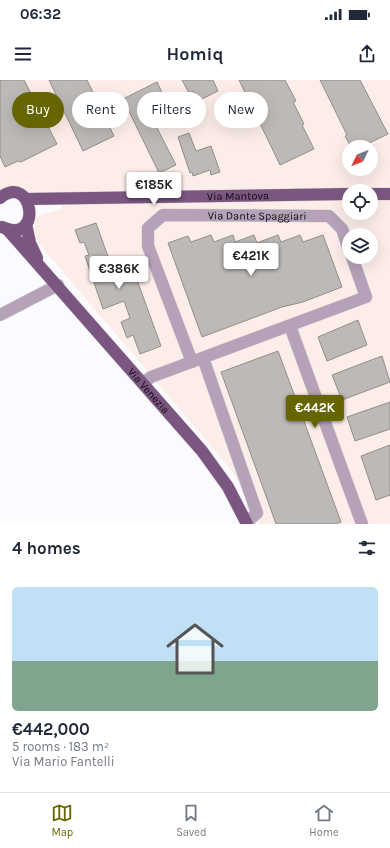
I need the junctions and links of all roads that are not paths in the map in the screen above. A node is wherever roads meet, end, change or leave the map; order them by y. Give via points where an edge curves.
1 (342, 194) edge
2 (378, 194) edge
3 (390, 194) edge
4 (0, 198) edge
5 (55, 198) junction
6 (26, 200) junction
7 (30, 212) junction
8 (26, 224) junction
9 (4, 227) edge
10 (342, 229) edge
11 (354, 264) edge
12 (40, 265) junction
13 (58, 285) junction
14 (0, 315) edge
15 (290, 326) junction
16 (197, 360) junction
17 (143, 382) junction
18 (247, 523) edge
19 (362, 524) edge

1 - 5 main road, Via Mantova
2 - 3 main road
4 - 6 main road, Via Mantova via 12,194 22,196
5 - 6 main road, Via Mantova
5 - 7 main road, Via Mantova
6 - 7 main road
7 - 8 main road
8 - 9 main road via 17,229
8 - 12 main road, Via Venezia via 30,243
9 - 12 main road, Via Venezia
10 - 16 street, Via Dante Spaggiari via 329,216 163,215 148,228 148,246
11 - 15 street via 366,297
12 - 13 main road, Via Venezia
13 - 14 street
13 - 17 main road, Via Venezia
15 - 16 street
15 - 19 street
16 - 17 street
16 - 18 street, Via Dante Spaggiari via 257,513
17 - 18 main road, Via Venezia via 212,464 228,487

